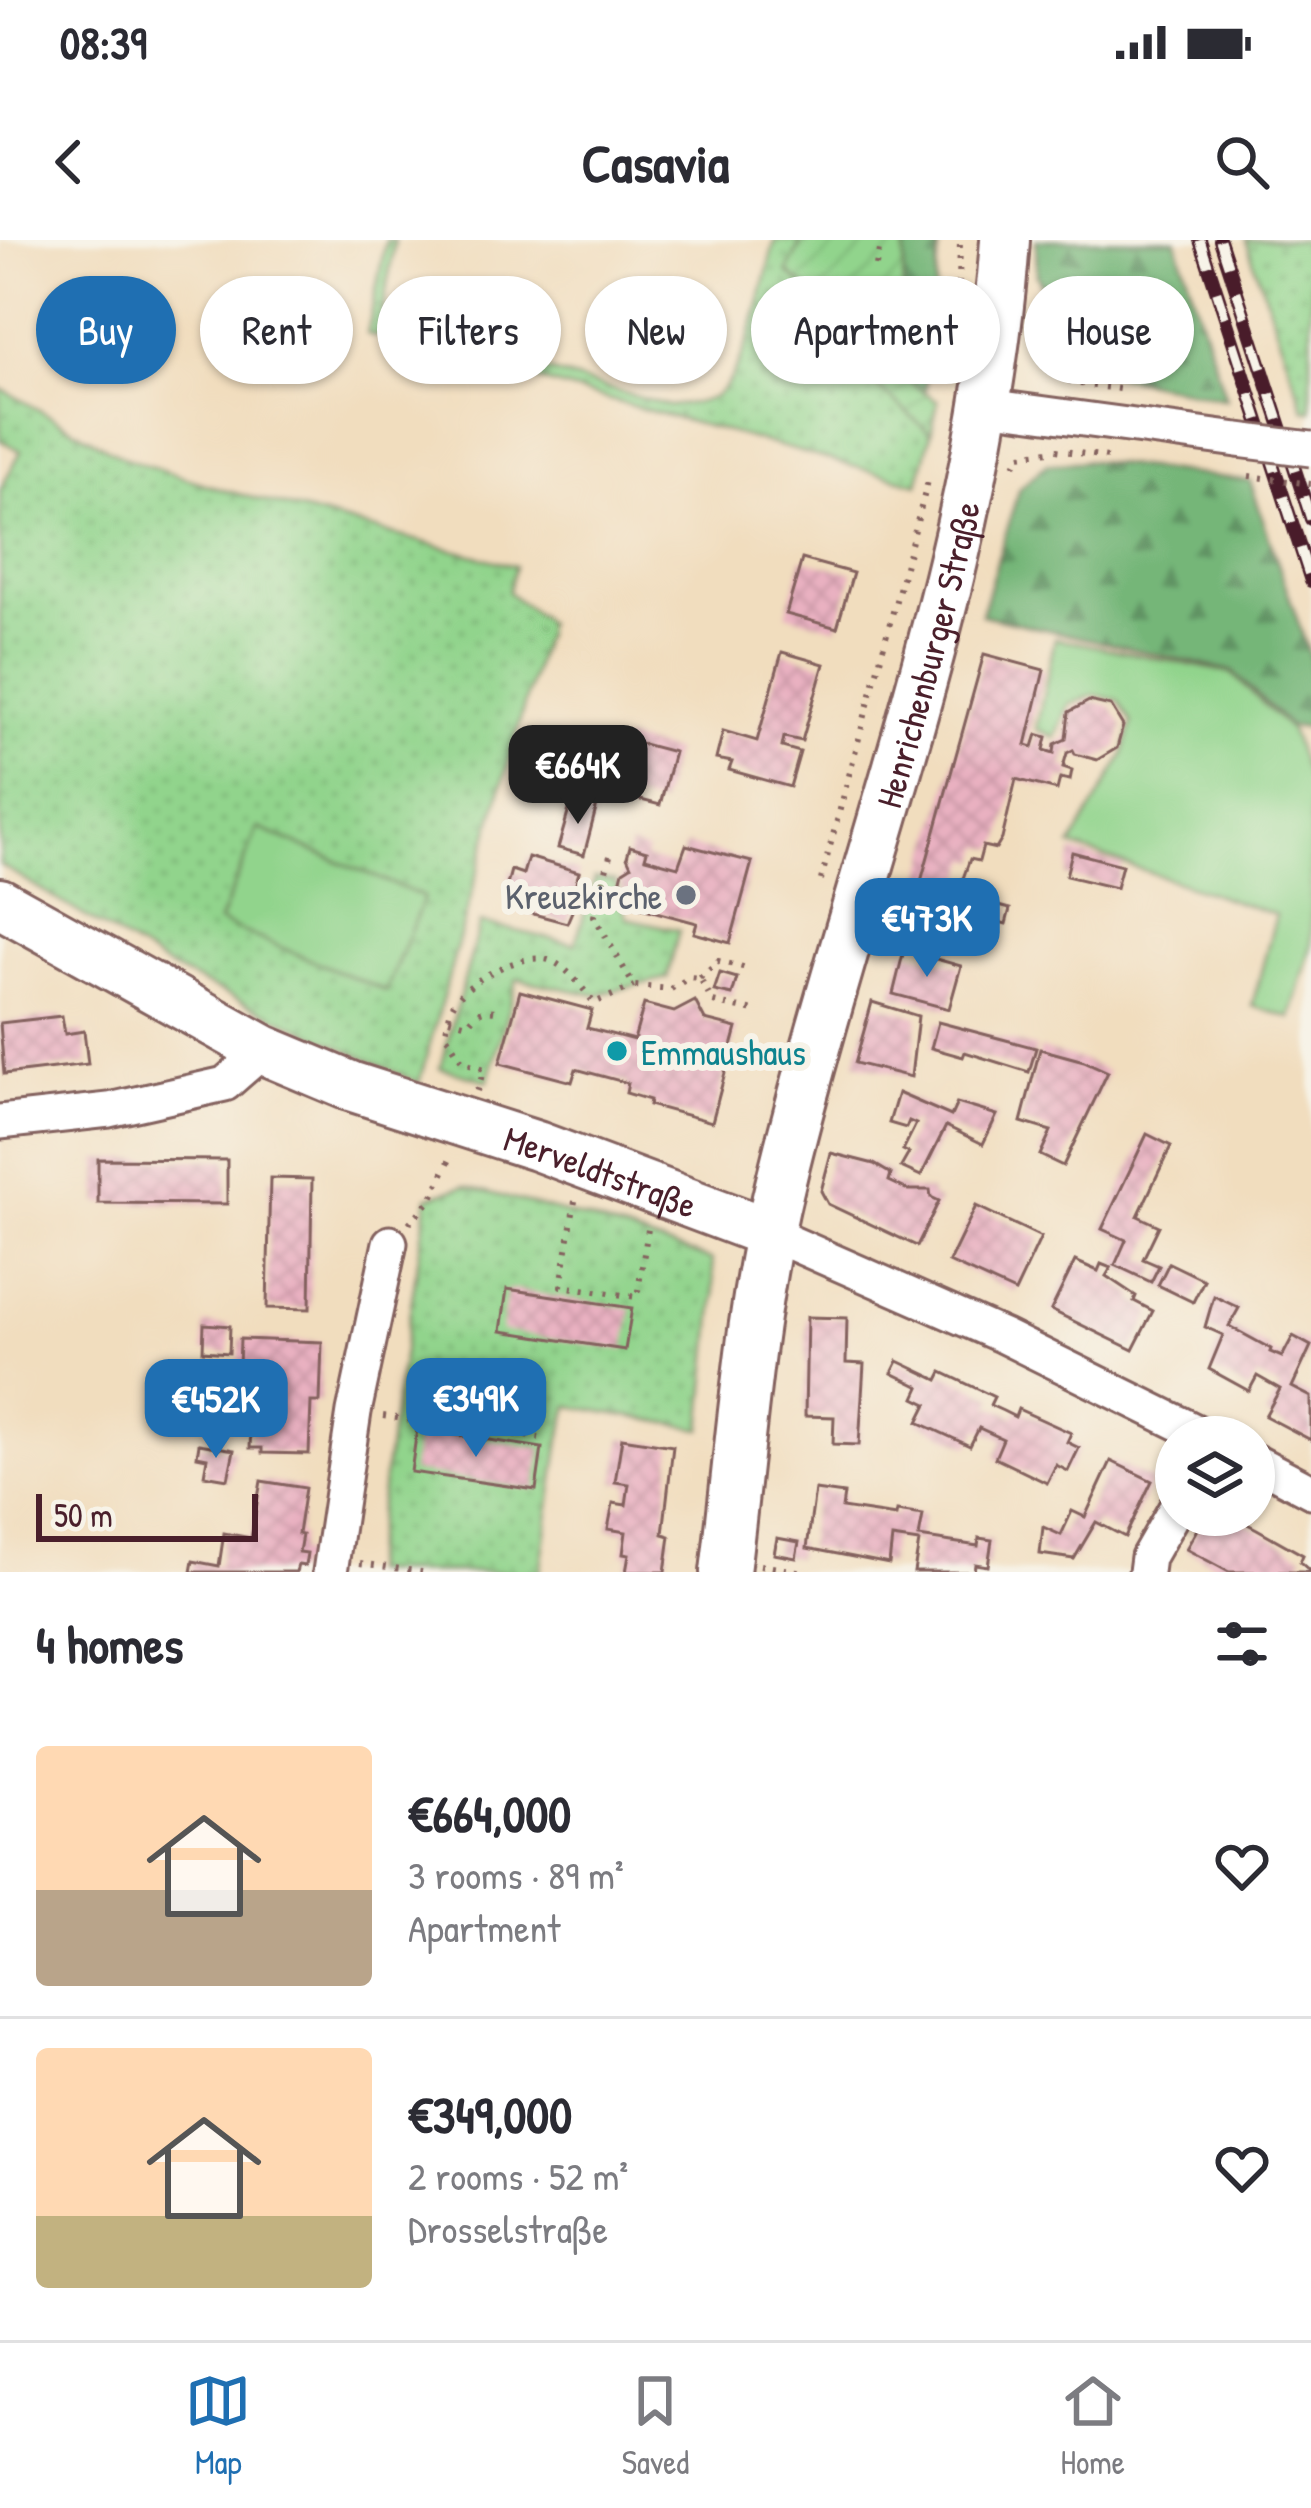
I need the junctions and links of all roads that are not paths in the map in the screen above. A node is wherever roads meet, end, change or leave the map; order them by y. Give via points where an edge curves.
1 (1005, 240) edge
2 (987, 406) junction
3 (1311, 449) edge
4 (0, 903) edge
5 (264, 1050) junction
6 (0, 1122) edge
7 (769, 1233) junction
8 (390, 1243) road end
9 (1165, 1416) edge
10 (1275, 1472) edge
11 (1311, 1491) edge
12 (1160, 1536) edge
13 (331, 1565) edge
14 (725, 1572) edge
15 (1146, 1572) edge

1 - 2 main road, Henrichenburger Straße
2 - 3 street, bridge
2 - 7 main road, Henrichenburger Straße
4 - 5 main road, Merveldtstraße
5 - 6 street via 225,1084 109,1110
5 - 7 main road, Merveldtstraße
7 - 9 street, Merveldtstraße
7 - 14 main road, Henrichenburger Straße
8 - 13 street
10 - 11 street
12 - 15 street

